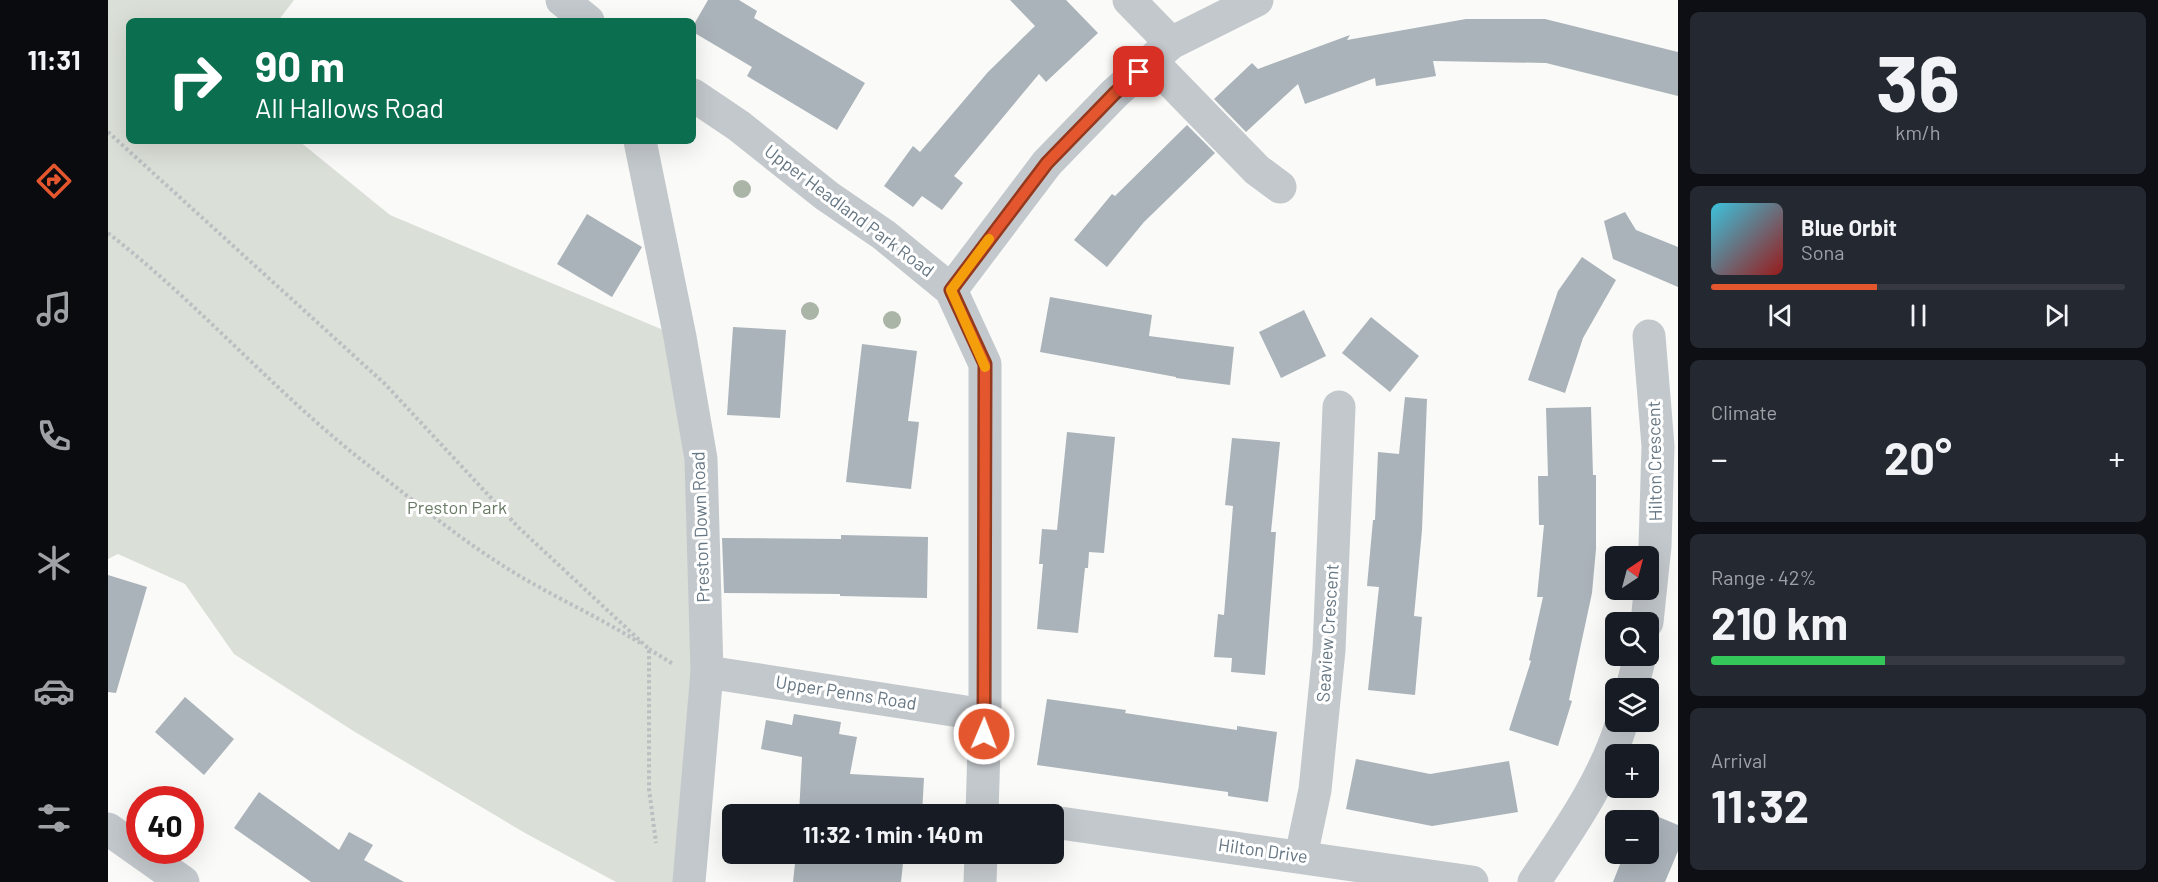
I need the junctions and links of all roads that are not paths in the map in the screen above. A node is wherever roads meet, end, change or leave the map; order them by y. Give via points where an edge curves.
1 (562, 0) edge
2 (1129, 0) edge
3 (1257, 0) edge
4 (587, 14) edge
5 (1161, 52) junction
6 (696, 97) edge
7 (641, 144) edge
8 (1280, 187) dead end
9 (951, 290) junction
10 (1649, 336) dead end
11 (1338, 407) dead end
12 (1648, 612) edge
13 (706, 672) junction
14 (985, 715) junction
15 (1619, 732) edge
16 (988, 804) edge
17 (1064, 824) edge
18 (108, 829) edge
19 (1301, 856) junction
20 (981, 864) edge
21 (183, 882) edge
22 (689, 882) edge
23 (980, 882) edge
24 (1472, 882) edge
25 (1534, 882) edge

1 - 4 street
2 - 5 street
3 - 5 street
5 - 8 street via 1257,170
5 - 9 street via 1047,163
6 - 9 street, Upper Headland Park Road via 884,235
7 - 13 street, Preston Down Road via 701,459
9 - 14 street, Upper Headland Park Road via 985,364
10 - 12 street, Hilton Crescent via 1658,446
11 - 19 street, Seaview Crescent via 1329,650 1315,790
13 - 14 street, Upper Penns Road
13 - 22 street, Preston Down Road
14 - 16 street, Upper Headland Park Road
15 - 25 street via 1590,797
17 - 19 street, Hilton Drive
18 - 21 street
19 - 24 street, Hilton Drive
20 - 23 street

